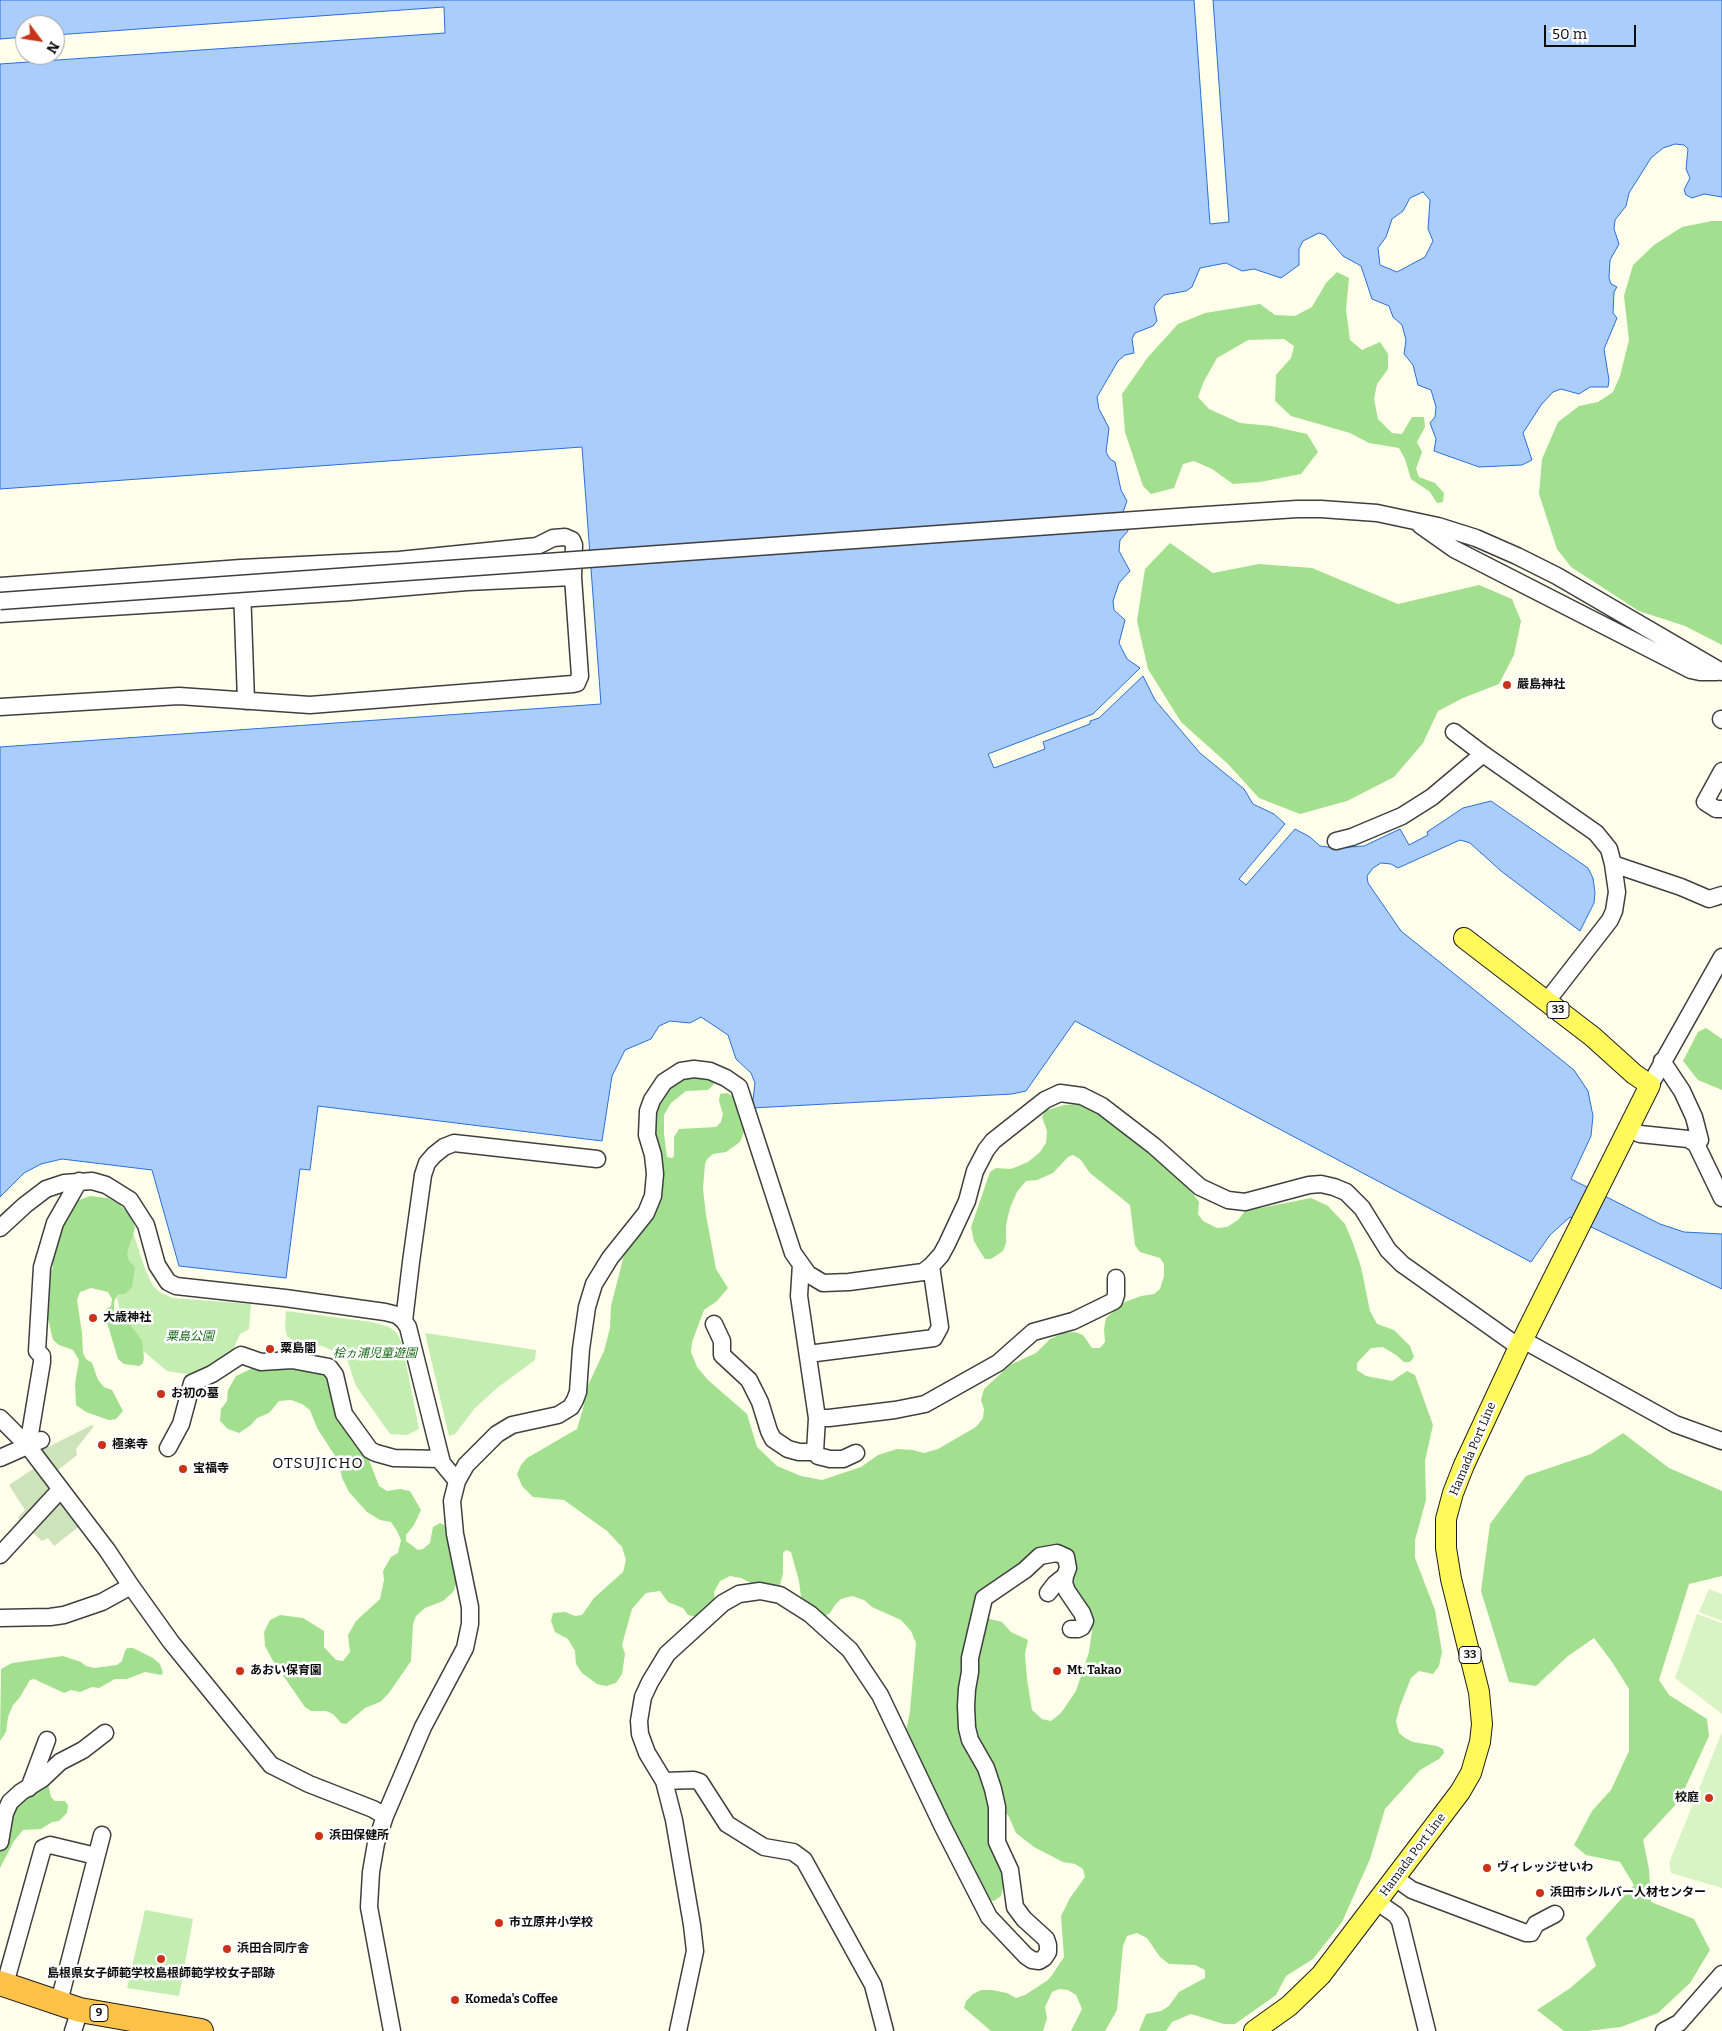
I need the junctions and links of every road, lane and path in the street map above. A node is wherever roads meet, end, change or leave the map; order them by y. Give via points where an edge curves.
1 (1412, 520) junction
2 (241, 568) junction
3 (573, 577) junction
4 (0, 586) edge
5 (242, 598) junction
6 (0, 601) edge
7 (0, 614) edge
8 (1722, 672) edge
9 (246, 701) junction
10 (0, 707) edge
11 (1454, 732) dead end
12 (1483, 754) junction
13 (1722, 771) edge
14 (1722, 809) edge
15 (1336, 841) dead end
16 (1613, 864) junction
17 (1722, 895) edge
18 (1464, 938) dead end
19 (1722, 957) edge
20 (1547, 1001) junction
21 (1662, 1061) junction
22 (1650, 1085) junction
23 (1628, 1128) junction
24 (1696, 1144) junction
25 (597, 1159) dead end
26 (80, 1181) junction
27 (1722, 1198) edge
28 (0, 1228) edge
29 (801, 1264) junction
30 (931, 1266) junction
31 (1116, 1278) dead end
32 (404, 1320) junction
33 (714, 1324) dead end
34 (1521, 1344) junction
35 (808, 1354) junction
36 (0, 1418) edge
37 (817, 1418) junction
38 (1722, 1441) edge
39 (34, 1443) junction
40 (168, 1448) dead end
41 (815, 1452) junction
42 (856, 1453) dead end
43 (0, 1458) edge
44 (441, 1459) junction
45 (457, 1481) junction
46 (60, 1490) junction
47 (0, 1555) edge
48 (1065, 1576) junction
49 (131, 1586) junction
50 (1048, 1593) dead end
51 (0, 1618) edge
52 (1071, 1629) dead end
53 (105, 1733) dead end
54 (47, 1740) dead end
55 (664, 1781) junction
56 (29, 1788) junction
57 (385, 1816) junction
58 (102, 1835) dead end
59 (0, 1842) edge
60 (96, 1856) junction
61 (1395, 1878) junction
62 (1378, 1902) junction
63 (1555, 1914) dead end
64 (1722, 1974) edge
65 (3, 1984) edge
66 (1700, 2013) dead end
67 (71, 2014) edge
68 (1671, 2027) edge
69 (201, 2031) edge
70 (392, 2031) edge
71 (678, 2031) edge
72 (885, 2031) edge
73 (1254, 2031) edge
74 (1427, 2031) edge

1 - 6 street, bridge via 1377,513 1297,509
1 - 8 street via 1476,538 1517,556
1 - 8 street via 1454,549 1690,670
2 - 3 street via 399,560 537,546 554,538 566,537 574,545
2 - 4 street
2 - 5 street
3 - 5 street
3 - 9 street via 580,676 577,683 310,705
5 - 7 street
5 - 9 street
9 - 10 street via 179,696
11 - 12 street
12 - 15 street via 1432,797 1402,816
12 - 16 street via 1596,833 1609,849
13 - 14 street via 1705,802
16 - 17 street via 1709,899
16 - 20 street via 1617,892 1610,920
18 - 20 main road, 33
19 - 21 street
20 - 22 main road, 33
21 - 22 street
21 - 24 street via 1694,1117 1700,1140
22 - 23 main road, Hamada Port Line / 33
23 - 24 street via 1640,1134 1688,1139
23 - 34 main road, Hamada Port Line / 33
24 - 27 street
25 - 32 street via 454,1143 439,1151 423,1175
26 - 28 street via 46,1189
26 - 32 street via 106,1185 130,1200 146,1225 157,1265 168,1282 176,1286 385,1312
26 - 39 street via 55,1223 42,1267 37,1351 42,1362
29 - 30 street via 815,1280 823,1283 923,1272
29 - 35 street via 799,1296
29 - 45 street via 793,1253 739,1087 710,1071 681,1071 664,1082 648,1111 647,1135 655,1174 653,1196 646,1213 594,1284 587,1307 575,1400 571,1407 558,1415 512,1425 497,1434 466,1465
30 - 34 street via 947,1244 986,1150 1045,1100 1060,1093 1082,1096 1102,1106 1200,1187 1228,1200 1245,1202 1309,1185 1328,1186 1346,1192 1362,1208 1388,1250 1402,1264
30 - 35 street via 940,1327 934,1338
31 - 37 street via 1114,1301 1073,1321 1033,1332 998,1363 925,1404
32 - 44 street
33 - 41 street via 722,1341 722,1355 749,1380 773,1438 788,1449
34 - 38 street via 1675,1424
34 - 61 main road, Hamada Port Line / 33 via 1464,1465 1452,1493 1446,1519 1450,1579 1479,1692 1480,1742 1471,1773 1460,1792
35 - 37 street
36 - 39 street
37 - 41 street
39 - 43 street
39 - 46 street
40 - 44 street via 181,1424 192,1384 241,1355 261,1362 292,1360 329,1367 335,1375 344,1414 370,1450 394,1458
41 - 42 street via 830,1459 843,1459
44 - 45 street
45 - 57 street via 452,1501 455,1534 470,1607 467,1640 423,1727
46 - 47 street
46 - 49 street
48 - 50 street
48 - 52 street via 1067,1592 1085,1621 1082,1627
48 - 55 street via 1068,1568 1066,1557 1052,1552 1040,1556 984,1598 966,1689 967,1728 994,1789 997,1842 1010,1870 1015,1907 1046,1940 1048,1952 1039,1961 1032,1960 989,1916 868,1674 850,1650 810,1614 780,1595 752,1591 723,1603 668,1654 650,1682 643,1697 640,1734 646,1752
49 - 51 street via 102,1602 64,1615
49 - 57 street via 171,1642 271,1765
53 - 56 street via 60,1762
54 - 56 street
55 - 71 street via 689,1902 695,1951
55 - 72 street via 700,1782 727,1824 764,1847 793,1852 804,1860 873,1984
56 - 59 street via 10,1802
57 - 70 street via 371,1872 370,1907
58 - 60 street
60 - 65 street via 50,1845 43,1848
60 - 67 street
61 - 62 main road, Hamada Port Line / 33
61 - 63 street via 1412,1890 1526,1933 1532,1933 1536,1924
62 - 73 main road, Hamada Port Line / 33 via 1321,1975 1289,2006
62 - 74 street via 1400,1922
64 - 68 street
65 - 67 highway, 9
66 - 68 street
67 - 69 highway, 9

